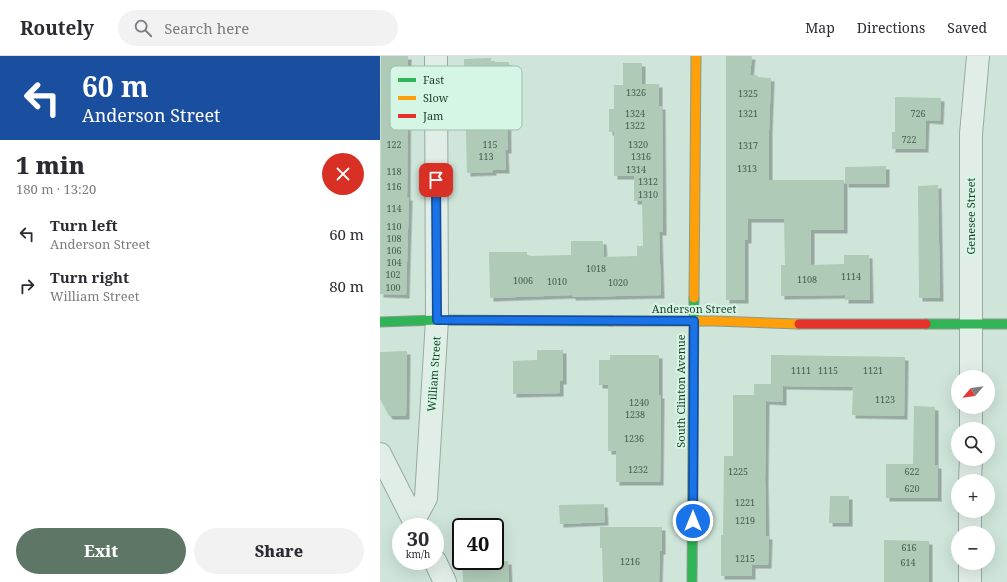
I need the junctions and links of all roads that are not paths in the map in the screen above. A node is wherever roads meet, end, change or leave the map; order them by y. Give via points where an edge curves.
1 (436, 56) edge
2 (696, 56) edge
3 (978, 56) edge
4 (436, 66) edge
5 (436, 130) edge
6 (437, 320) junction
7 (694, 321) junction
8 (380, 322) edge
9 (972, 323) junction
10 (1007, 324) edge
11 (971, 370) edge
12 (380, 454) edge
13 (413, 518) edge
14 (418, 518) edge
15 (439, 570) edge
16 (970, 570) edge
17 (445, 582) edge
18 (692, 582) edge
19 (970, 582) edge

1 - 4 street, William Street
2 - 7 street, South Clinton Avenue
3 - 9 street, Genesee Street via 971,134
5 - 6 street, William Street
6 - 7 street, Anderson Street
6 - 8 street, Anderson Street
6 - 14 street, William Street via 426,498
7 - 9 street, Anderson Street via 813,324
7 - 18 street, South Clinton Avenue
9 - 10 street, Anderson Street
9 - 11 street, Genesee Street
12 - 13 street
15 - 17 street
16 - 19 street

